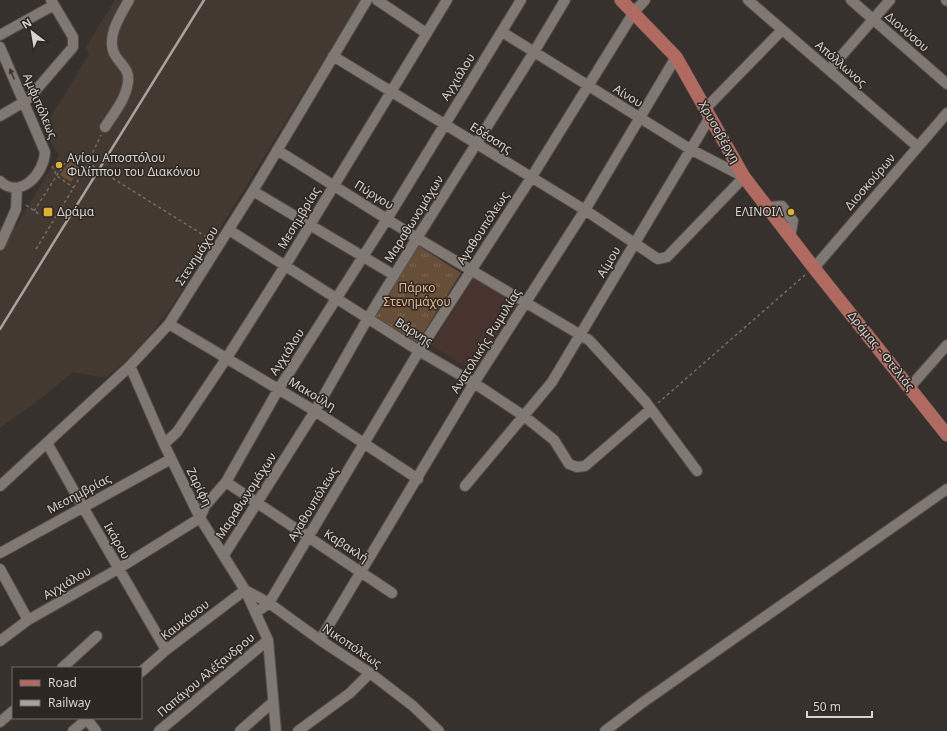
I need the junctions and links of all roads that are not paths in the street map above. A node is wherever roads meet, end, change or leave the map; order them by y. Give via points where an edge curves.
1 (129, 0) edge
2 (367, 0) edge
3 (377, 0) edge
4 (447, 0) edge
5 (565, 0) edge
6 (621, 0) edge
7 (645, 0) edge
8 (748, 0) edge
9 (851, 0) edge
10 (890, 0) edge
11 (518, 1) edge
12 (53, 3) edge
13 (634, 12) junction
14 (873, 19) junction
15 (782, 30) junction
16 (502, 32) junction
17 (426, 33) junction
18 (0, 35) edge
19 (0, 47) edge
20 (534, 52) junction
21 (333, 56) junction
22 (676, 57) junction
23 (829, 70) junction
24 (947, 84) edge
25 (588, 87) junction
26 (390, 93) junction
27 (24, 102) junction
28 (708, 113) junction
29 (947, 113) edge
30 (0, 116) edge
31 (640, 118) junction
32 (444, 125) junction
33 (105, 126) road end
34 (477, 144) junction
35 (918, 147) junction
36 (690, 149) junction
37 (277, 150) junction
38 (744, 177) junction
39 (531, 178) junction
40 (0, 181) edge
41 (333, 186) junction
42 (17, 188) junction
43 (253, 191) junction
44 (585, 210) junction
45 (387, 219) junction
46 (309, 225) junction
47 (229, 230) junction
48 (417, 238) junction
49 (635, 243) junction
50 (0, 245) edge
51 (363, 257) junction
52 (285, 266) junction
53 (814, 268) junction
54 (471, 270) junction
55 (394, 276) junction
56 (336, 299) junction
57 (526, 303) junction
58 (368, 318) junction
59 (169, 324) junction
60 (581, 335) junction
61 (947, 345) edge
62 (419, 351) junction
63 (226, 359) junction
64 (130, 366) junction
65 (474, 383) junction
66 (910, 387) junction
67 (278, 390) junction
68 (651, 409) junction
69 (315, 411) junction
70 (524, 416) junction
71 (947, 434) edge
72 (48, 443) junction
73 (164, 444) junction
74 (365, 444) junction
75 (171, 460) junction
76 (697, 471) dead end
77 (418, 479) junction
78 (226, 482) junction
79 (0, 486) edge
80 (465, 486) dead end
81 (947, 489) edge
82 (257, 504) junction
83 (83, 507) junction
84 (200, 518) junction
85 (309, 538) junction
86 (0, 552) edge
87 (224, 555) junction
88 (0, 569) edge
89 (118, 569) junction
90 (362, 572) junction
91 (245, 590) junction
92 (392, 593) dead end
93 (269, 603) junction
94 (257, 612) junction
95 (28, 620) junction
96 (97, 636) dead end
97 (268, 640) junction
98 (320, 640) junction
99 (0, 641) edge
100 (166, 650) junction
101 (63, 667) edge
102 (142, 671) edge
103 (370, 673) junction
104 (273, 702) junction
105 (12, 712) edge
106 (86, 719) edge
107 (88, 719) edge
108 (0, 722) edge
109 (432, 729) edge
110 (73, 731) edge
111 (96, 731) edge
112 (159, 731) edge
113 (240, 731) edge
114 (276, 731) edge
115 (298, 731) edge
116 (605, 731) edge

1 - 33 street via 116,24 113,36 114,54 128,72 128,82 121,103
2 - 21 street, Στενημάχου
3 - 17 street
4 - 17 street, Μεσημβρίας
5 - 20 street, Μαραθωνομάχων
6 - 13 main road, Χρυσοβέργη
7 - 13 street, Αγαθουπόλεως
8 - 15 street, Απόλλωνος
9 - 14 street, Διονύσου
10 - 14 street
11 - 16 street, Αγχιάλου
12 - 18 street
12 - 27 street via 73,37 73,47
13 - 22 main road, Χρυσοβέργη
13 - 25 street, Αγαθουπόλεως
14 - 23 street
14 - 24 street, Διονύσου
15 - 23 street, Απόλλωνος
15 - 28 street, Αίμου
16 - 20 street, Αίνου
16 - 32 street, Αγχιάλου
17 - 26 street, Μεσημβρίας
27 -> 19 street, Αμφιπόλεως
20 - 25 street, Αίνου
20 - 34 street, Μαραθωνομάχων
21 - 26 street, Εδέσσης
21 - 37 street, Στενημάχου
22 - 28 main road, Χρυσοβέργη
22 - 31 street, Ανατολικής Ρωμυλίας
23 - 35 street, Απόλλωνος
25 - 31 street, Αίνου
25 - 39 street, Αγαθουπόλεως
26 - 32 street, Εδέσσης
26 - 41 street, Μεσημβρίας
27 - 30 street
27 - 42 street, Αμφιπόλεως via 45,152 45,161 33,179
28 - 36 street, Αίμου
28 - 38 main road, Χρυσοβέργη
29 - 35 street, Διοσκούρων
31 - 36 street, Αίνου
31 - 44 street, Ανατολικής Ρωμυλίας
32 - 34 street, Εδέσσης
32 - 45 street, Αγχιάλου
34 - 39 street, Εδέσσης
34 - 48 street, Μαραθωνομάχων
35 - 53 street, Διοσκούρων
36 - 38 street, Αίνου
36 - 49 street, Αίμου
37 - 41 street, Πύργου
37 - 43 street, Στενημάχου
38 - 49 street, Εδέσσης via 665,258 658,259
38 - 53 main road, Χρυσοβέργη
39 - 44 street, Εδέσσης
39 - 54 street, Αγαθουπόλεως
40 - 42 street via 9,187
41 - 45 street, Πύργου
41 - 46 street, Μεσημβρίας
42 - 50 street via 16,209
43 - 46 street
43 - 47 street, Στενημάχου
44 - 49 street, Εδέσσης
44 - 57 street, Ανατολικής Ρωμυλίας
45 - 48 street, Πύργου
45 - 51 street, Αγχιάλου
46 - 51 street
46 - 52 street, Μεσημβρίας
47 - 52 street, Βάρνης
47 - 59 street, Στενημάχου
48 - 54 street, Πύργου
48 - 55 street, Μαραθωνομάχων
49 - 60 street, Αίμου
51 - 55 street
51 - 56 street, Αγχιάλου
52 - 56 street, Βάρνης
52 - 63 street, Μεσημβρίας
53 - 66 main road, Δράμας - Φτελιάς
54 - 57 street, Πύργου
54 - 62 street, Αγαθουπόλεως
55 - 58 street, Μαραθωνομάχων
56 - 58 street, Βάρνης
56 - 67 street, Αγχιάλου
57 - 60 street, Πύργου
57 - 65 street, Ανατολικής Ρωμυλίας
58 - 62 street, Βάρνης
58 - 69 street, Μαραθωνομάχων
59 - 63 street, Μακούλη
59 - 64 street, Στενημάχου
60 - 68 street, Πύργου via 589,340
60 - 70 street, Αίμου via 552,382
61 - 66 street
62 - 65 street, Βάρνης
62 - 74 street, Αγαθουπόλεως
63 - 67 street, Μακούλη
63 - 73 street, Μεσημβρίας via 177,432
64 - 72 street, Στενημάχου
64 - 73 street, Ζαρίφη
65 - 70 street, Βάρνης
65 - 77 street, Ανατολικής Ρωμυλίας
66 - 71 main road, Δράμας - Φτελιάς
67 - 69 street, Μακούλη
67 - 78 street, Αγχιάλου
68 - 70 street, Βάρνης via 585,466 576,467 569,464 554,440
68 - 76 street, Πύργου
69 - 74 street, Μακούλη
69 - 82 street, Μαραθωνομάχων
70 - 80 street, Αίμου
72 - 79 street, Στενημάχου
72 - 83 street, Ικάρου
73 - 75 street, Ζαρίφη
74 - 77 street, Μακούλη
74 - 85 street, Αγαθουπόλεως
75 - 83 street, Μεσημβρίας
75 - 84 street, Ζαρίφη
77 - 90 street, Ανατολικής Ρωμυλίας
78 - 82 street, Καβακλή
78 - 84 street, Αγχιάλου via 205,506
81 - 116 street
82 - 85 street, Καβακλή
82 - 87 street, Μαραθωνομάχων
83 - 86 street, Μεσημβρίας
83 - 89 street, Ικάρου
84 - 87 street, Ζαρίφη
84 - 89 street, Αγχιάλου
85 - 90 street, Καβακλή
85 - 93 street, Αγαθουπόλεως
87 - 91 street, Ζαρίφη
88 - 95 street
89 - 95 street, Αγχιάλου
89 - 100 street, Ικάρου
90 - 92 street, Καβακλή
90 - 98 street, Ανατολικής Ρωμυλίας
91 - 93 street, Νικοπόλεως
91 - 94 street, Ζαρίφη
91 - 100 street, Καυκάσου
93 - 94 street
93 - 98 street, Νικοπόλεως
94 - 97 street, Ζαρίφη
95 - 99 street, Αγχιάλου
96 - 101 street
97 - 104 street, Ζαρίφη
97 - 112 street, Παπάγου Αλέξανδρου
98 - 103 street, Νικοπόλεως
100 - 102 street, Καυκάσου
103 - 109 street, Νικοπόλεως via 413,706
103 - 115 street via 350,693
104 - 113 street
104 - 114 street, Ζαρίφη
105 - 108 street
106 - 110 street
107 - 111 street

